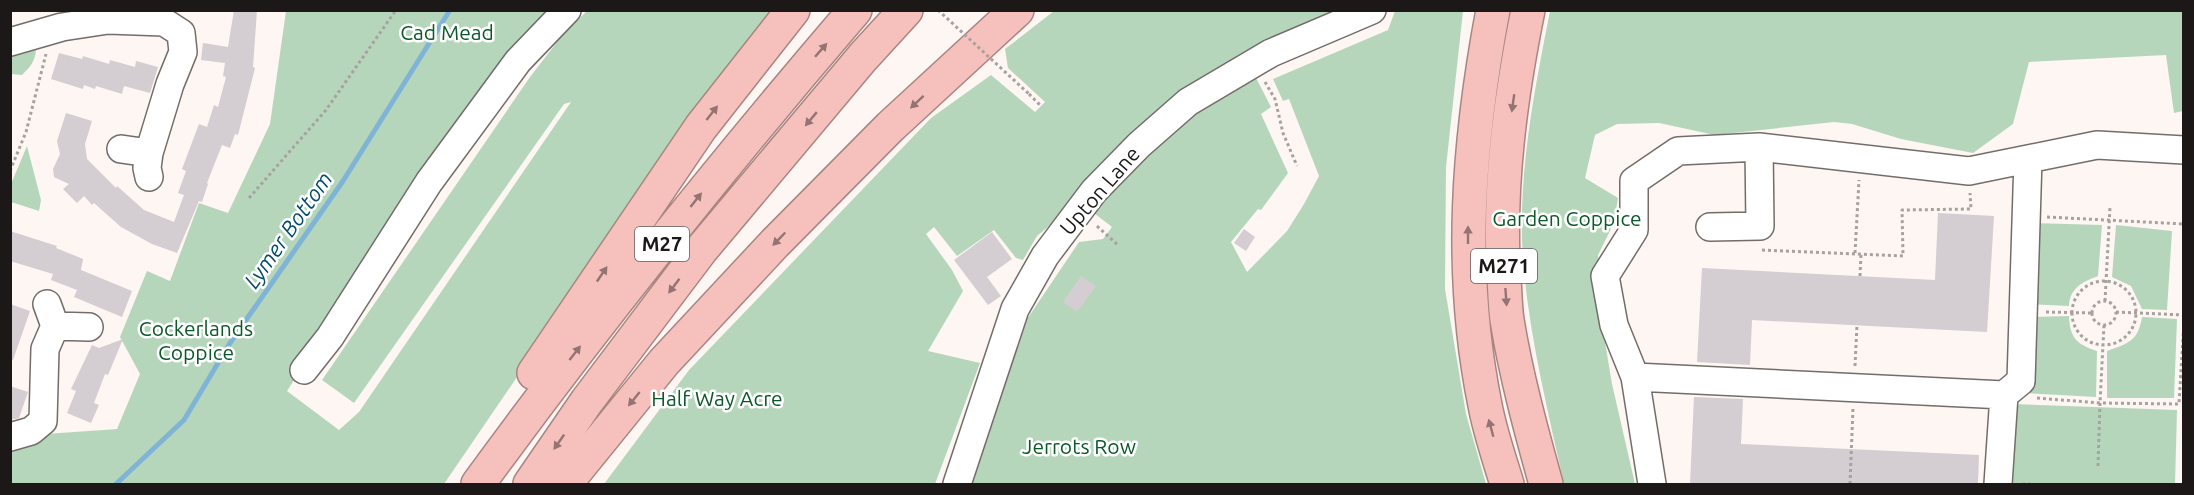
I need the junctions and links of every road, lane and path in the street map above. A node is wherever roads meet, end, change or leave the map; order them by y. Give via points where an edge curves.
1 (396, 10) edge
2 (567, 10) edge
3 (793, 10) edge
4 (855, 10) edge
5 (906, 10) edge
6 (938, 10) edge
7 (1017, 10) edge
8 (1372, 10) edge
9 (1493, 10) edge
10 (1528, 10) edge
11 (165, 16) edge
12 (45, 32) junction
13 (10, 42) edge
14 (1253, 62) junction
15 (1041, 106) dead end
16 (1759, 147) junction
17 (121, 149) dead end
18 (2184, 150) edge
19 (1861, 158) junction
20 (2028, 159) junction
21 (1297, 165) dead end
22 (10, 171) edge
23 (1969, 171) junction
24 (249, 198) dead end
25 (2110, 207) dead end
26 (1079, 212) junction
27 (2026, 216) junction
28 (2109, 220) junction
29 (2184, 224) edge
30 (1710, 226) dead end
31 (1760, 226) junction
32 (1118, 245) dead end
33 (1855, 254) junction
34 (1861, 254) junction
35 (1860, 276) dead end
36 (2106, 281) junction
37 (2104, 301) junction
38 (2023, 311) junction
39 (2072, 312) junction
40 (2116, 312) junction
41 (2092, 313) junction
42 (2136, 314) junction
43 (2184, 315) edge
44 (2184, 322) edge
45 (1857, 325) dead end
46 (2104, 325) junction
47 (89, 327) dead end
48 (2183, 329) edge
49 (2103, 345) junction
50 (304, 370) dead end
51 (1635, 377) junction
52 (1855, 388) junction
53 (2004, 395) junction
54 (2100, 403) junction
55 (10, 437) edge
56 (2098, 466) dead end
57 (473, 484) edge
58 (478, 484) edge
59 (530, 484) edge
60 (565, 484) edge
61 (957, 484) edge
62 (1506, 484) edge
63 (1546, 484) edge
64 (1652, 484) edge
65 (1850, 484) edge
66 (1998, 484) edge
67 (2022, 484) edge
68 (2033, 484) edge

1 - 24 path via 326,110
2 - 50 street via 518,61 429,182 330,337
57 -> 3 highway, M27 via 546,355 701,127
58 -> 4 highway, M27 via 554,380 748,135
5 -> 59 highway, M27 via 701,250
6 - 15 path, bridge
7 -> 60 highway via 890,127 775,243 664,362
8 - 14 street, Upton Lane
62 -> 9 highway, M271 via 1485,406 1468,258 1472,146
10 -> 63 highway, M271 via 1504,171 1503,255 1507,318
11 - 12 street via 108,20
11 - 17 street via 181,33 183,52 170,84 149,165
12 - 13 street
12 - 22 path via 47,49 42,70 26,132
14 - 21 path via 1275,99 1283,133
14 - 26 street, Upton Lane via 1180,110 1139,145
16 - 19 street
16 - 31 street
16 - 51 street via 1678,151 1634,181 1634,230 1605,276 1614,325
18 - 20 street via 2097,145
19 - 23 street
19 - 33 path
20 - 23 street
20 - 27 street
23 - 34 path via 1971,208 1902,210 1903,256
25 - 28 path
26 - 32 path
26 - 61 street, Upton Lane via 1045,256 1015,309
27 - 28 path
27 - 38 street
28 - 29 path
28 - 36 path
30 - 31 street
31 - 33 path via 1760,250
33 - 34 path
34 - 35 path
36 - 37 path
36 - 39 path via 2086,287
36 - 42 path via 2131,295
37 - 40 path via 2111,303
37 - 41 path
38 - 39 path
38 - 53 street via 2020,381
39 - 41 path
39 - 49 path via 2081,335
40 - 42 path
40 - 46 path via 2114,320
41 - 46 path
42 - 43 path
42 - 49 path via 2130,333 2113,344
44 - 48 path
45 - 52 path
46 - 49 path
47 - 55 street via 51,315 45,349 43,421 31,431
48 - 54 path via 2179,404
49 - 54 path
51 - 52 street
51 - 64 street
52 - 53 street
52 - 65 path
53 - 54 path
53 - 66 street
54 - 56 path
67 - 68 path

